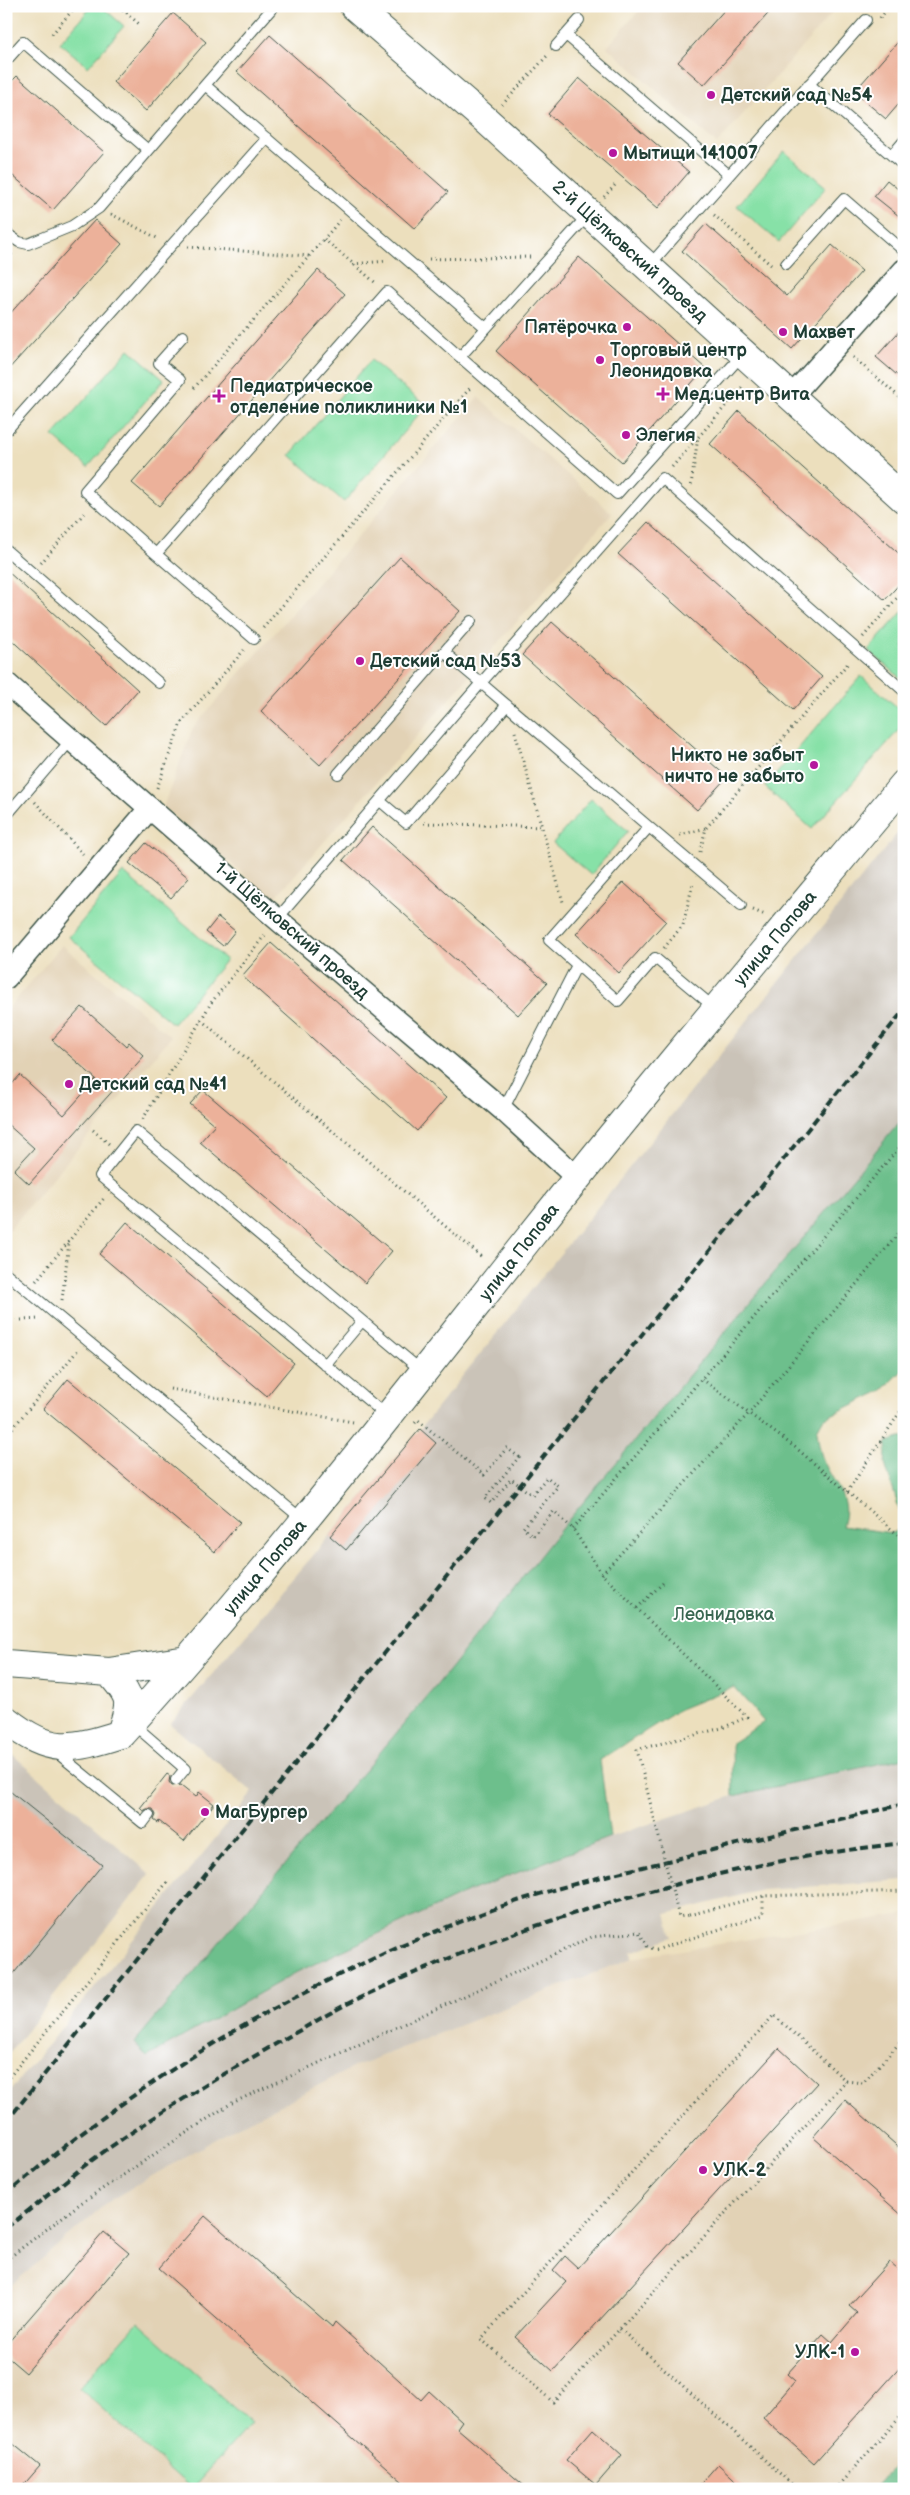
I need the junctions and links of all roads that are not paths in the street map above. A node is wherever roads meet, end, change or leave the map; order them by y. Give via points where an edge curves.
1 (274, 6) edge
2 (354, 6) edge
3 (579, 20) dead end
4 (866, 20) dead end
5 (566, 35) junction
6 (556, 46) road end
7 (6, 61) edge
8 (809, 84) junction
9 (205, 85) junction
10 (266, 138) junction
11 (904, 142) edge
12 (148, 150) junction
13 (892, 155) junction
14 (904, 166) edge
15 (729, 175) junction
16 (589, 214) junction
17 (6, 233) edge
18 (904, 251) edge
19 (786, 264) road end
20 (647, 267) junction
21 (904, 270) edge
22 (486, 328) junction
23 (184, 336) dead end
24 (742, 354) junction
25 (460, 357) junction
26 (790, 398) junction
27 (6, 431) edge
28 (904, 499) edge
29 (6, 550) edge
30 (156, 554) junction
31 (471, 621) dead end
32 (254, 639) road end
33 (444, 652) junction
34 (159, 682) dead end
35 (6, 683) edge
36 (481, 683) junction
37 (904, 691) edge
38 (507, 705) junction
39 (71, 740) junction
40 (338, 774) dead end
41 (904, 784) edge
42 (380, 801) junction
43 (150, 808) junction
44 (6, 816) edge
45 (649, 826) junction
46 (741, 905) dead end
47 (277, 919) junction
48 (577, 965) junction
49 (6, 978) edge
50 (717, 1009) junction
51 (503, 1110) junction
52 (577, 1178) junction
53 (6, 1273) edge
54 (362, 1321) junction
55 (325, 1365) junction
56 (424, 1373) junction
57 (388, 1417) junction
58 (304, 1520) junction
59 (187, 1660) junction
60 (9, 1669) edge
61 (109, 1672) junction
62 (9, 1719) edge
63 (126, 1728) junction
64 (50, 1746) junction
65 (176, 1780) dead end
66 (149, 1815) dead end

1 - 9 lane
2 - 16 street, 2-й Щёлковский проезд
3 - 5 lane
4 - 8 lane
5 - 6 lane
5 - 15 lane
7 - 12 lane via 23,42
8 - 13 lane
8 - 15 lane
9 - 10 lane
9 - 12 lane
10 - 22 lane
10 - 27 lane
11 - 13 lane
12 - 17 lane via 99,208 72,226 28,244
13 - 14 lane
15 - 20 lane
16 - 20 street, 2-й Щёлковский проезд
16 - 22 lane
18 - 19 lane via 844,199
20 - 24 street, 2-й Щёлковский проезд
21 - 26 street
22 - 25 lane
23 - 30 lane via 159,363 180,380 85,490
24 - 25 lane via 618,494
24 - 26 street, 2-й Щёлковский проезд
25 - 30 lane via 387,292
26 - 28 street, 2-й Щёлковский проезд
29 - 34 lane
30 - 32 lane
31 - 33 lane
33 - 36 lane
33 - 40 lane
35 - 39 street, 1-й Щёлковский проезд
36 - 37 lane via 662,478
36 - 38 lane
36 - 42 lane
38 - 42 lane via 406,823
38 - 45 lane
39 - 43 street, 1-й Щёлковский проезд
39 - 44 lane
41 - 50 street, улица Попова
42 - 47 lane
43 - 47 street, 1-й Щёлковский проезд
43 - 49 street
45 - 46 lane
45 - 48 lane via 549,940
47 - 51 street, 1-й Щёлковский проезд
48 - 50 lane via 618,1001 655,958
48 - 51 lane
50 - 52 street, улица Попова
51 - 52 street, 1-й Щёлковский проезд
52 - 56 street, улица Попова
53 - 58 lane
54 - 55 lane
54 - 55 lane via 136,1131 100,1176
54 - 56 lane
55 - 57 lane
56 - 57 street, улица Попова
57 - 58 street, улица Попова
58 - 59 street, улица Попова
59 - 61 street
59 - 63 street, улица Попова
60 - 61 street
61 - 63 street via 126,1691 129,1708
62 - 64 street
63 - 64 street via 83,1746
63 - 65 lane via 185,1769
64 - 66 lane via 143,1823

